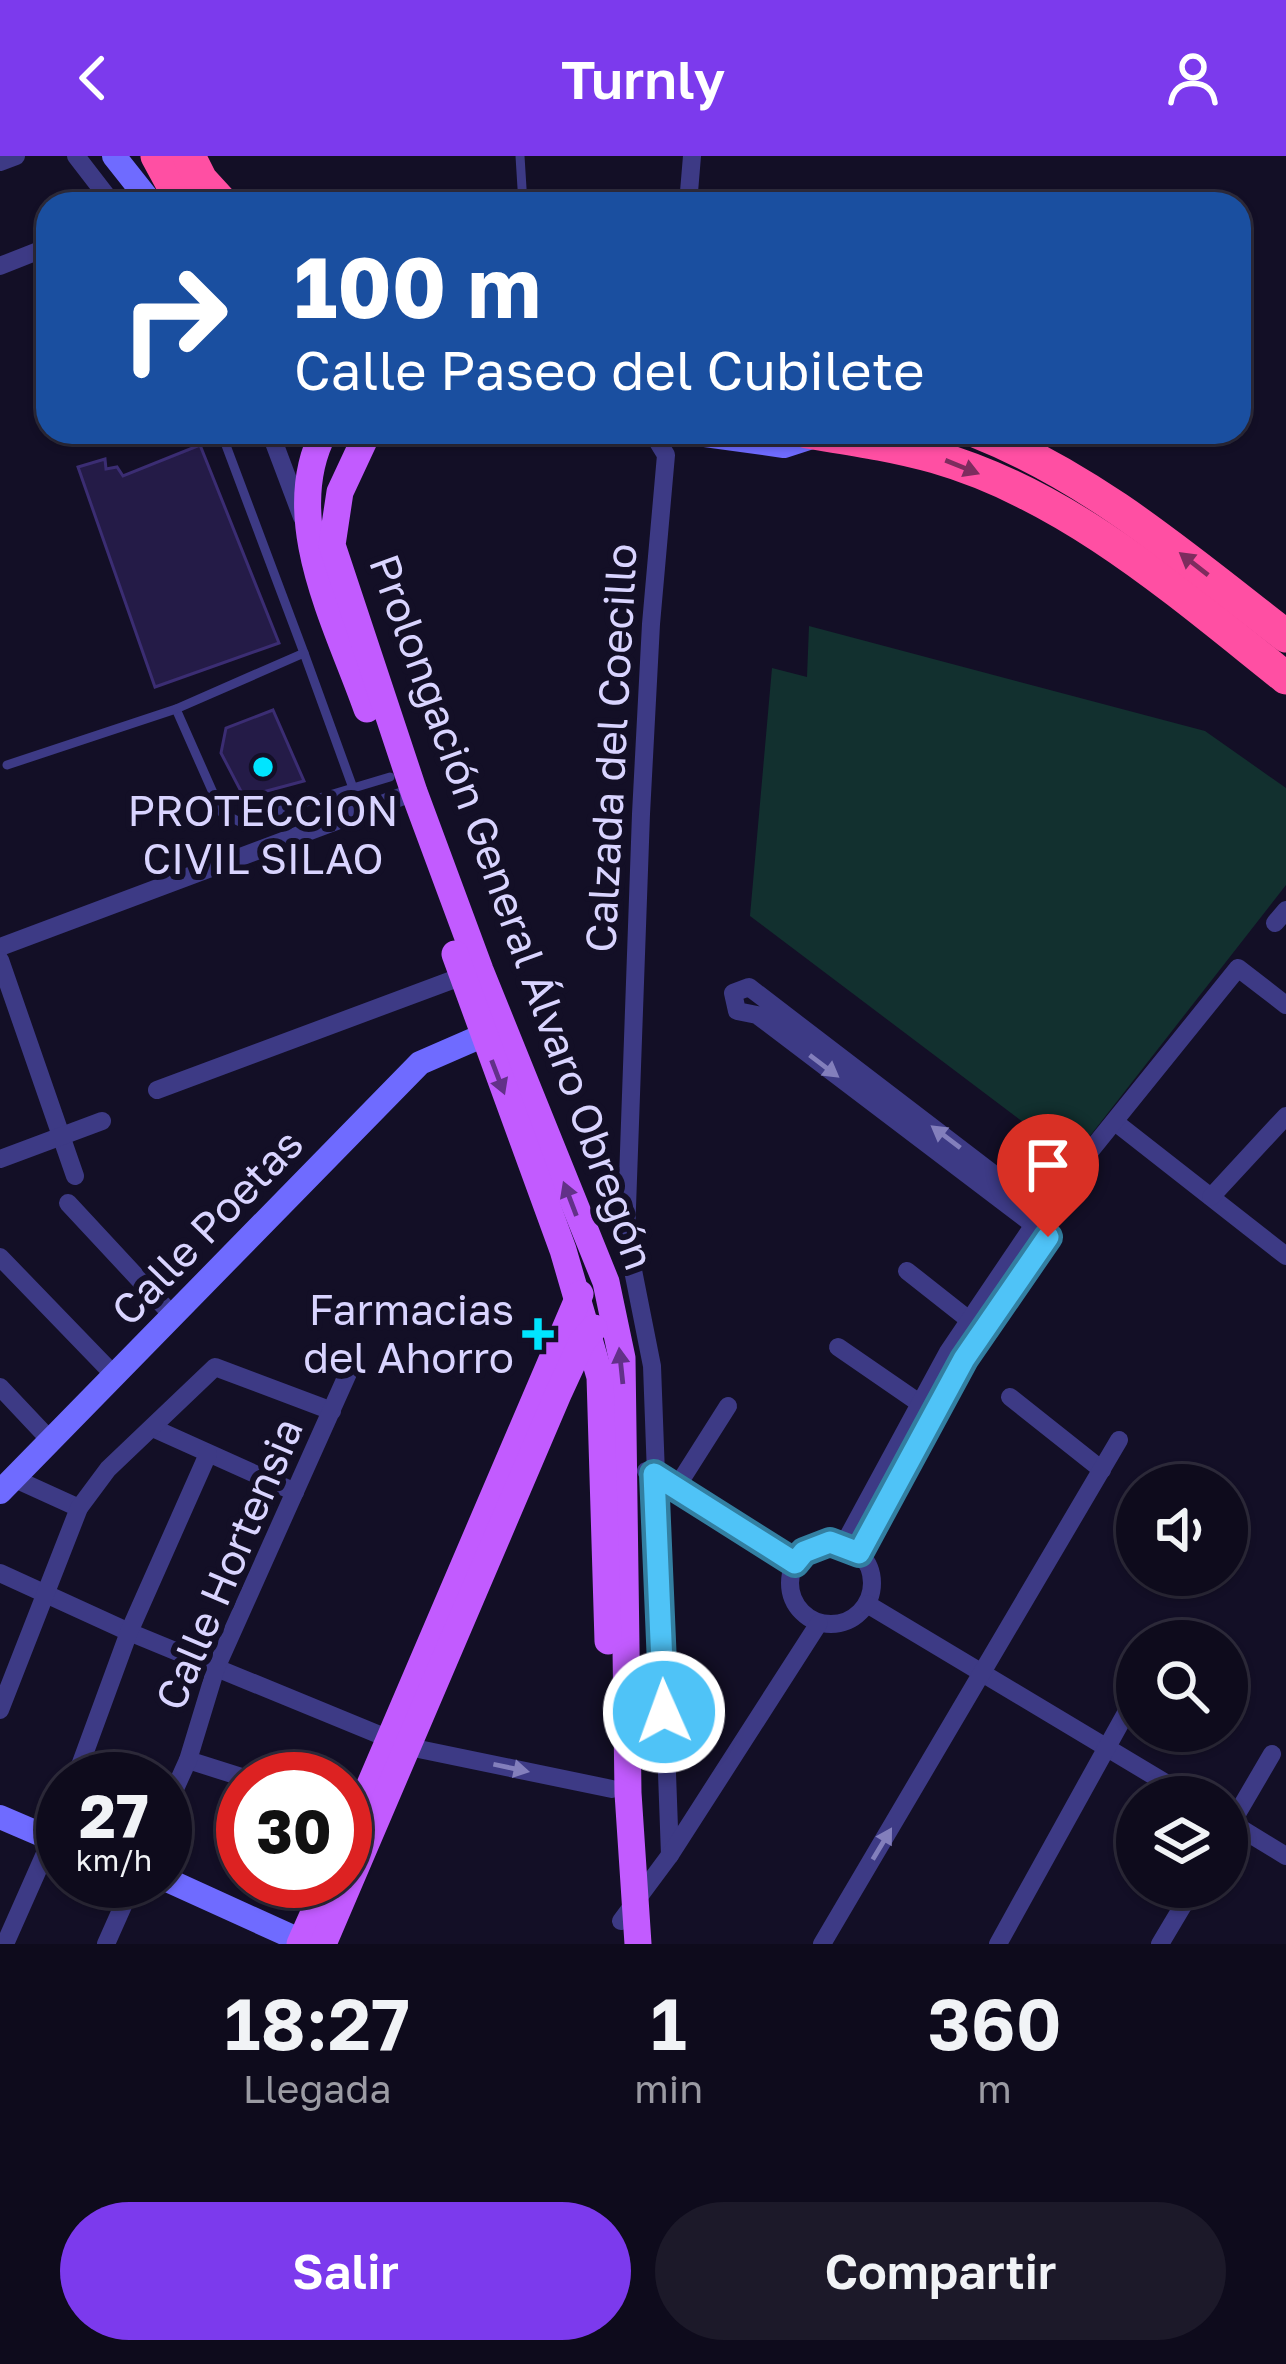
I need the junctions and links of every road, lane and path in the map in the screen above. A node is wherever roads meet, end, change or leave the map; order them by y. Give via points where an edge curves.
1 (16, 156) edge
2 (76, 156) edge
3 (114, 156) edge
4 (157, 156) edge
5 (189, 156) edge
6 (520, 156) edge
7 (692, 156) edge
8 (0, 162) edge
9 (103, 192) edge
10 (142, 192) edge
11 (176, 192) edge
12 (212, 192) edge
13 (522, 192) edge
14 (689, 192) edge
15 (36, 252) edge
16 (0, 266) edge
17 (226, 444) edge
18 (275, 444) edge
19 (318, 444) edge
20 (355, 444) edge
21 (659, 444) edge
22 (680, 444) edge
23 (868, 444) edge
24 (1003, 444) edge
25 (666, 455) junction
26 (321, 541) junction
27 (1286, 636) edge
28 (304, 653) junction
29 (1286, 677) edge
30 (176, 709) junction
31 (7, 766) dead end
32 (353, 788) junction
33 (401, 789) junction
34 (0, 947) edge
35 (0, 960) edge
36 (463, 976) junction
37 (1286, 1004) edge
38 (482, 1036) junction
39 (158, 1090) dead end
40 (904, 1116) junction
41 (1286, 1116) edge
42 (102, 1121) dead end
43 (1115, 1122) junction
44 (61, 1134) junction
45 (0, 1159) edge
46 (75, 1176) dead end
47 (1211, 1197) junction
48 (68, 1203) dead end
49 (1040, 1221) junction
50 (1286, 1256) edge
51 (0, 1257) edge
52 (907, 1271) dead end
53 (636, 1279) junction
54 (607, 1291) junction
55 (578, 1295) junction
56 (174, 1317) junction
57 (976, 1326) junction
58 (588, 1335) junction
59 (838, 1347) dead end
60 (352, 1362) dead end
61 (116, 1377) junction
62 (0, 1387) edge
63 (559, 1392) junction
64 (600, 1394) junction
65 (1010, 1397) dead end
66 (728, 1406) dead end
67 (928, 1409) junction
68 (332, 1411) junction
69 (154, 1429) junction
70 (1119, 1440) dead end
71 (51, 1441) junction
72 (208, 1454) junction
73 (615, 1461) junction
74 (1102, 1470) junction
75 (654, 1474) junction
76 (7, 1485) edge
77 (676, 1488) junction
78 (295, 1492) junction
79 (79, 1508) junction
80 (851, 1549) junction
81 (795, 1563) junction
82 (0, 1573) edge
83 (45, 1594) junction
84 (867, 1604) junction
85 (819, 1623) junction
86 (129, 1632) junction
87 (216, 1669) junction
88 (984, 1675) junction
89 (0, 1710) edge
90 (1116, 1729) edge
91 (400, 1744) junction
92 (1106, 1746) junction
93 (85, 1752) edge
94 (190, 1752) edge
95 (1272, 1754) dead end
96 (1155, 1776) edge
97 (612, 1789) junction
98 (372, 1794) edge
99 (1248, 1794) edge
100 (0, 1817) edge
101 (36, 1833) edge
102 (1248, 1835) edge
103 (670, 1855) junction
104 (1286, 1856) edge
105 (36, 1884) edge
106 (192, 1892) edge
107 (122, 1908) edge
108 (319, 1908) edge
109 (1181, 1908) edge
110 (631, 1933) edge
111 (308, 1943) edge
112 (4, 1944) edge
113 (106, 1944) edge
114 (822, 1944) edge
115 (998, 1944) edge
116 (1160, 1944) edge

1 - 8 street
2 - 9 street
3 - 10 street
4 - 11 highway
5 - 12 highway
6 - 13 lane
7 - 14 street
15 - 16 street
17 - 28 lane
18 - 26 street, Prolongación General Álvaro Obregón
19 - 26 main road via 309,460
20 - 26 main road
21 - 25 street
22 - 25 street
23 -> 29 highway via 937,458 1044,504 1160,578
27 -> 24 highway via 1114,505
25 - 53 street, Calzada del Coecillo via 637,908 626,1235
26 - 33 main road, Prolongación General Álvaro Obregón
26 - 33 main road, Prolongación General Álvaro Obregón via 318,571
28 - 30 lane
28 - 32 lane
30 - 31 lane
30 - 32 lane via 222,813 240,822
32 - 33 lane
33 - 34 street
33 - 36 main road, Prolongación General Álvaro Obregón
54 -> 33 main road, Prolongación General Álvaro Obregón
35 - 44 street
36 - 38 main road, Prolongación General Álvaro Obregón
36 - 39 street
37 - 43 street via 1238,968
38 -> 55 main road, Prolongación General Álvaro Obregón
38 - 56 street, Calle Poetas via 420,1064
40 -> 40 street via 749,987 733,993 737,1011 757,1015
40 - 49 street
41 - 47 street
42 - 44 street
43 - 47 street
43 - 49 street
44 - 45 street
44 - 46 street
47 - 50 street
48 - 56 street
49 - 57 street
51 - 61 street
52 - 57 street
53 - 54 street
53 - 75 street, Calzada del Coecillo via 652,1366
54 - 55 main road
54 - 58 main road
73 -> 54 main road, Prolongación General Álvaro Obregón via 622,1358
55 - 58 main road, Prolongación General Álvaro Obregón
55 - 91 main road
56 - 61 street, Calle Poetas
57 - 67 street
58 - 63 main road
58 - 64 main road, Prolongación General Álvaro Obregón
59 - 67 street
60 - 68 street, Calle Hortensia
61 - 71 street, Calle Poetas
62 - 71 street
63 - 64 main road
63 - 91 main road
64 - 73 main road, Prolongación General Álvaro Obregón
65 - 74 street
66 - 77 street
67 - 80 street
68 - 69 street via 215,1367
68 - 78 street, Calle Hortensia
69 - 72 street
69 - 79 street
70 - 74 street
71 - 76 street, Calle Poetas
72 - 78 street
72 - 86 street
73 - 75 street
73 - 97 main road
73 - 110 main road
74 - 88 street
75 - 77 street
75 - 103 street, Calzada del Coecillo
76 - 79 street
77 - 81 street
78 - 87 street, Calle Hortensia
79 - 83 street
80 - 81 street via 816,1545
80 - 84 street via 872,1577
81 - 85 street via 790,1592
82 - 83 street
83 - 86 street
83 - 89 street
84 - 85 street via 840,1624
84 - 88 street
85 - 103 street
86 - 87 street
86 - 93 street
87 - 91 street
87 - 94 street, Calle Hortensia
88 - 92 street
114 -> 88 street
90 - 92 street
91 -> 97 street
91 - 98 main road
91 - 111 main road
92 - 96 street
92 - 115 street
95 - 99 street
97 - 110 main road
100 - 101 street
102 - 104 street
103 - 110 street
105 - 112 street
106 - 111 street
107 - 113 street
108 - 111 main road
109 - 116 street

